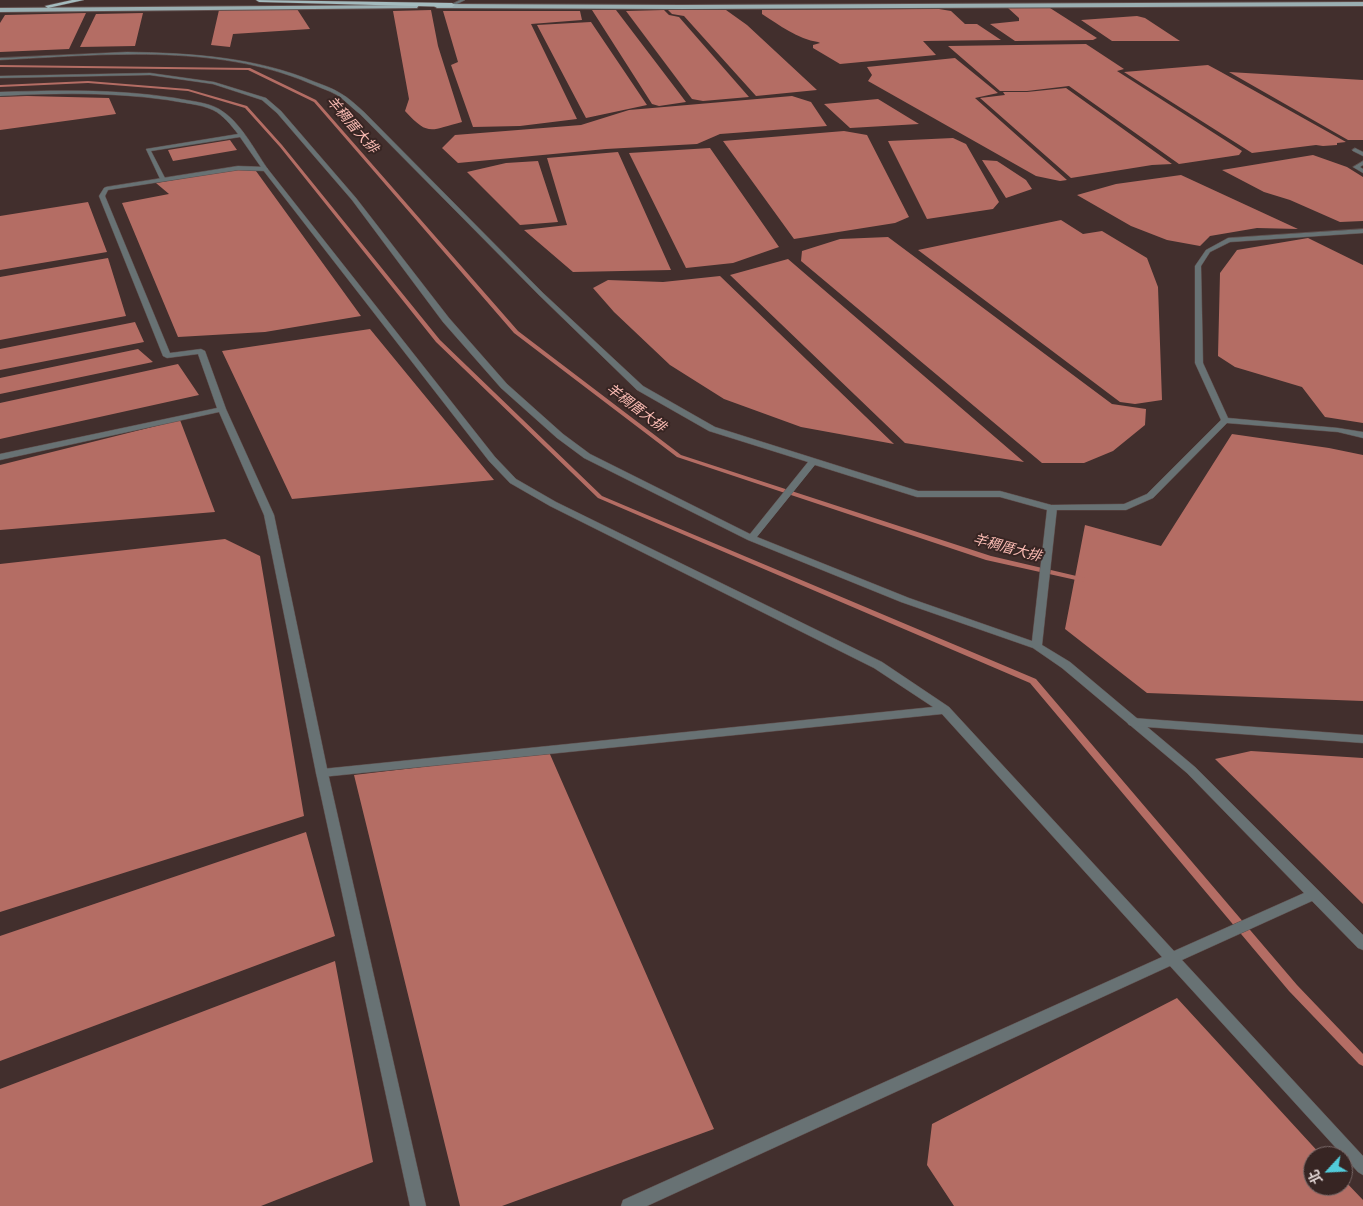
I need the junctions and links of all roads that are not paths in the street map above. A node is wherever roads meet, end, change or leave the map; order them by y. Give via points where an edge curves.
1 (81, 0) edge
2 (258, 0) edge
3 (400, 0) edge
4 (463, 0) edge
5 (286, 2) junction
6 (1363, 4) edge
7 (452, 5) junction
8 (48, 6) junction
9 (0, 8) edge
10 (0, 59) edge
11 (0, 77) edge
12 (0, 94) edge
13 (241, 135) junction
14 (1355, 150) dead end
15 (1363, 154) edge
16 (1363, 163) edge
17 (265, 169) junction
18 (1363, 171) edge
19 (163, 180) junction
20 (1363, 231) edge
21 (222, 409) junction
22 (1224, 420) junction
23 (1363, 434) edge
24 (0, 457) edge
25 (812, 463) junction
26 (1052, 508) junction
27 (751, 538) junction
28 (1037, 646) junction
29 (945, 710) junction
30 (1133, 722) junction
31 (1363, 739) edge
32 (322, 773) junction
33 (1314, 894) junction
34 (1363, 944) edge
35 (1173, 958) junction
36 (1363, 1167) edge
37 (418, 1206) edge
38 (629, 1206) edge

1 - 8 highway
2 - 5 highway
3 - 5 main road
4 - 7 street
5 - 7 highway
5 - 8 main road
6 - 7 main road
7 - 9 main road
8 - 9 main road
10 - 25 street via 93,55 214,58 244,62 296,76 336,92 362,112 541,294 640,388 712,429
11 - 27 street via 150,74 214,83 264,99 354,199 446,320 504,386 587,456
12 - 13 street via 93,92 146,95 217,110
13 - 17 street
13 - 19 street via 148,150
14 - 15 street
16 - 18 street via 1356,167
17 - 19 street via 238,168
17 - 29 street via 492,459 513,481 553,504 878,665
19 - 21 street via 106,189 102,196 167,356 202,351
20 - 22 street via 1257,236 1228,240 1208,251 1198,266 1199,363
21 - 24 street
21 - 32 street via 269,515
22 - 23 street
22 - 26 street via 1216,432 1150,496 1126,507
25 - 26 street via 917,494 1000,494
25 - 27 street
26 - 28 street
27 - 28 street via 905,600
28 - 30 street via 1066,665
29 - 32 street
29 - 35 street
30 - 31 street
30 - 33 street via 1191,770
32 - 37 street
33 - 34 street
33 - 35 street
35 - 36 street
35 - 38 street

